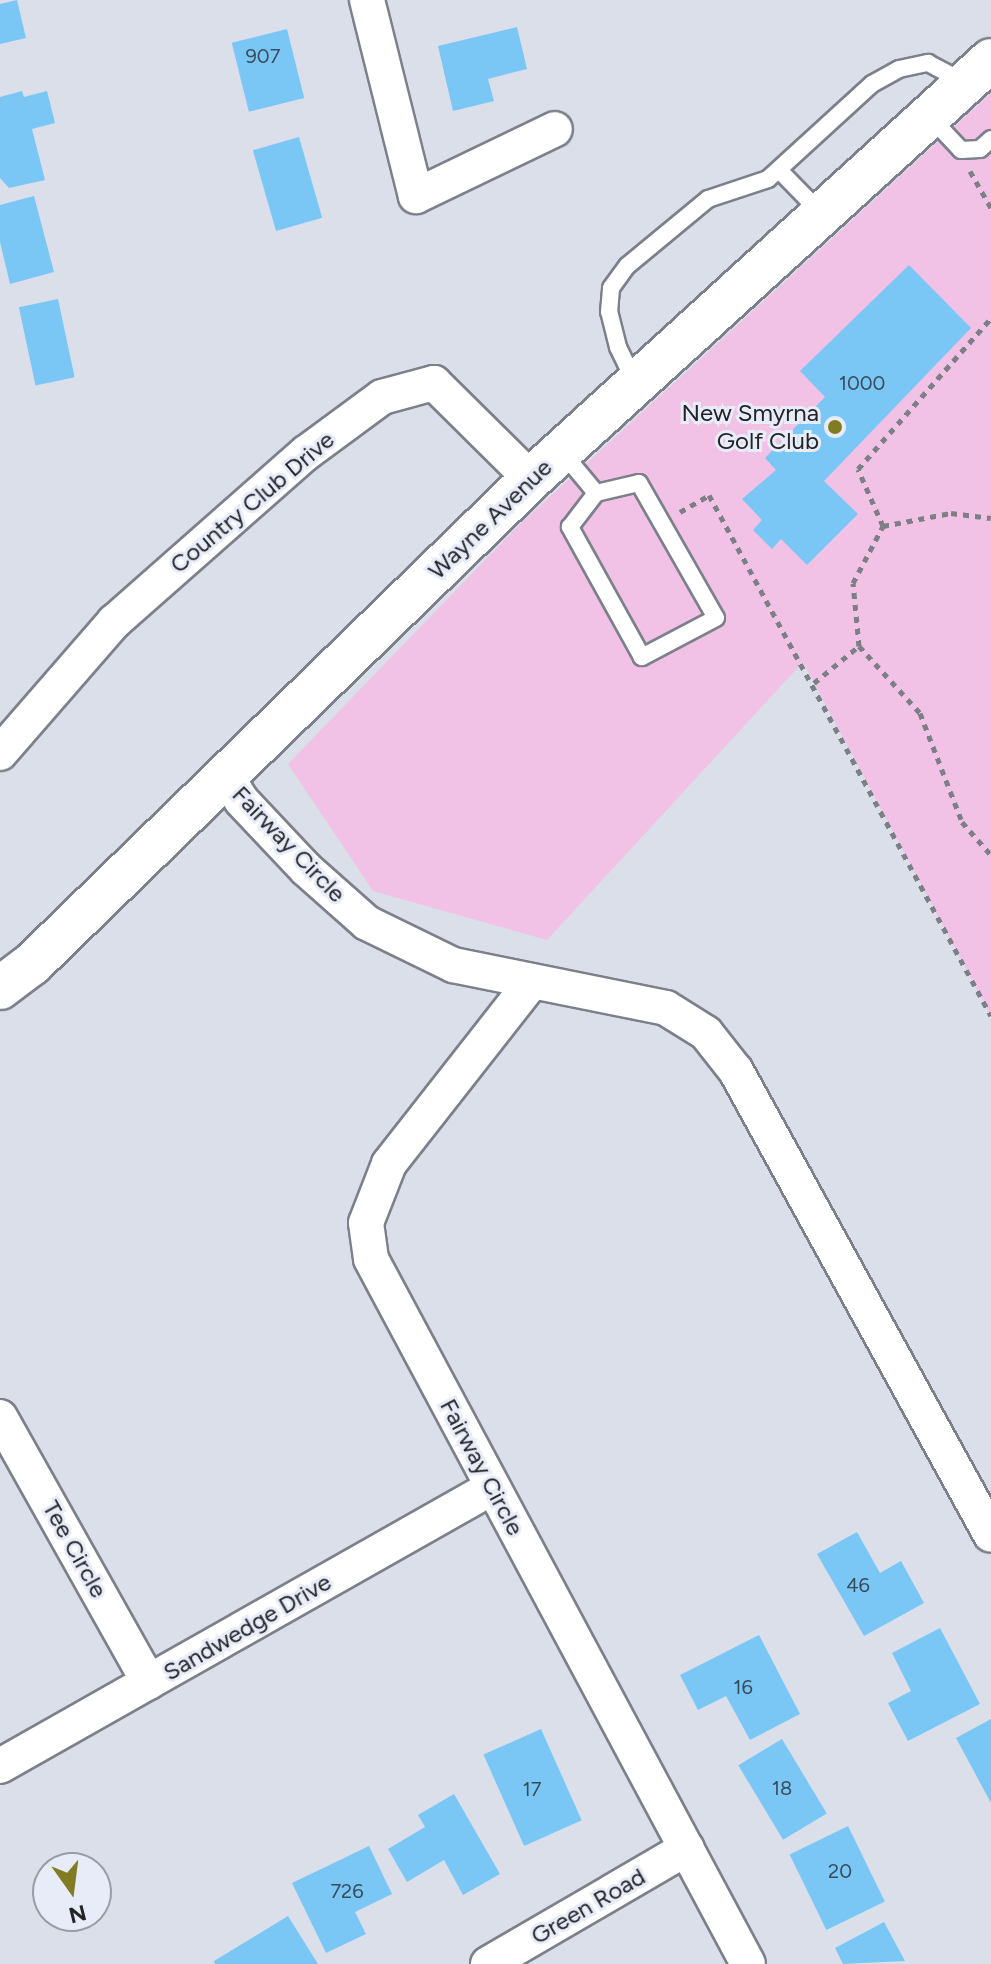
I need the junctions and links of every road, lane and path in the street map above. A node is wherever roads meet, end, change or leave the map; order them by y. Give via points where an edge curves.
1 (367, 0) edge
2 (978, 72) edge
3 (929, 116) junction
4 (555, 129) dead end
5 (991, 139) edge
6 (969, 150) junction
7 (779, 170) junction
8 (991, 208) edge
9 (822, 214) junction
10 (991, 318) edge
11 (636, 383) junction
12 (561, 451) junction
13 (531, 479) junction
14 (596, 493) junction
15 (991, 518) edge
16 (662, 522) junction
17 (883, 526) junction
18 (859, 646) junction
19 (814, 683) junction
20 (0, 753) edge
21 (225, 774) junction
22 (991, 855) edge
23 (530, 984) junction
24 (0, 988) edge
25 (991, 1016) edge
26 (0, 1417) edge
27 (493, 1487) junction
28 (991, 1535) edge
29 (149, 1682) junction
30 (0, 1766) edge
31 (687, 1848) junction
32 (488, 1964) edge
33 (748, 1964) edge

1 - 4 street via 416,196
2 - 3 street, Wayne Avenue
2 - 7 lane via 928,63 899,69 872,84
3 - 6 lane via 961,150
3 - 9 street, Wayne Avenue
5 - 6 lane via 980,149
6 - 8 path via 970,177
7 - 9 lane
7 - 11 lane via 768,179 708,199 627,266 611,288 609,312 618,347
9 - 11 street, Wayne Avenue
10 - 17 path via 858,469
11 - 12 street, Wayne Avenue
12 - 13 street, Wayne Avenue
12 - 14 lane
13 - 20 street, Country Club Drive via 434,383 382,397 306,453 114,622
13 - 21 street, Wayne Avenue
14 - 16 lane via 639,483
14 - 16 lane via 570,527 642,657 716,618
15 - 17 path via 951,513
16 - 19 path via 709,495
17 - 18 path via 853,583
18 - 19 path
18 - 22 path via 920,713 962,822
19 - 25 path
21 - 23 street, Fairway Circle via 241,800 306,869 367,923 453,965
21 - 24 street, Wayne Avenue via 32,964
23 - 27 street, Fairway Circle via 389,1164 366,1223 371,1259
23 - 28 street, Fairway Circle via 666,1008 706,1033 736,1071
26 - 29 street, Tee Circle
27 - 29 street, Sandwedge Drive
27 - 31 street, Fairway Circle
29 - 30 street, Sandwedge Drive
31 - 32 street, Green Road
31 - 33 street, Fairway Circle

